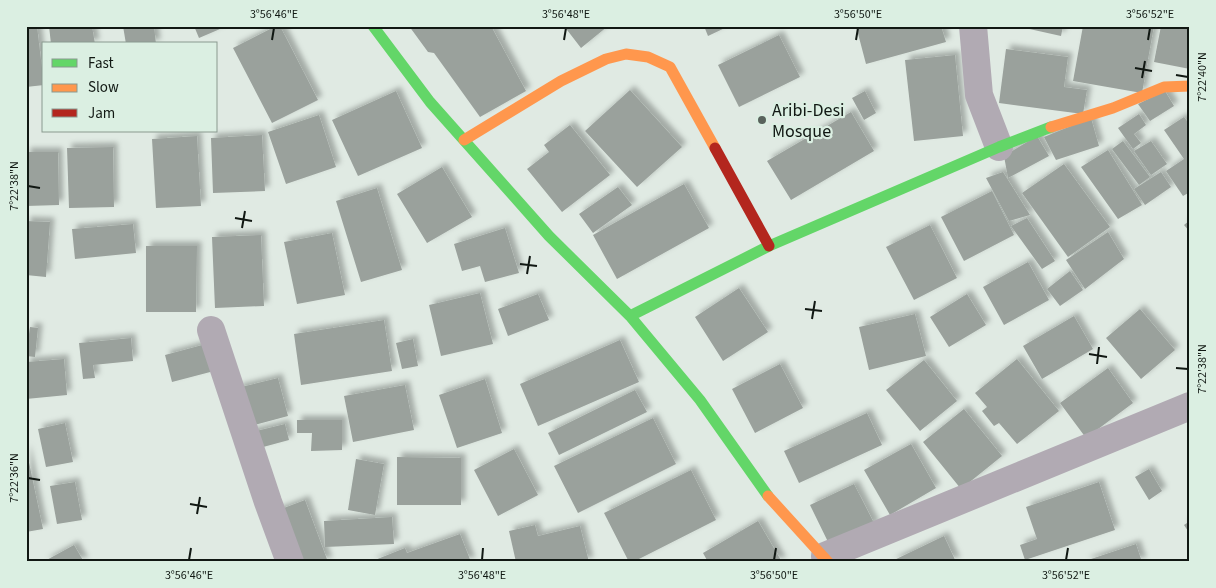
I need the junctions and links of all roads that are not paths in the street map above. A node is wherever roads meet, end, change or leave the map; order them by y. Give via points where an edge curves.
1 (373, 26) edge
2 (973, 26) edge
3 (1190, 86) edge
4 (464, 140) junction
5 (999, 147) junction
6 (769, 246) junction
7 (630, 316) junction
8 (211, 330) dead end
9 (1190, 406) edge
10 (826, 559) edge
11 (290, 562) edge

1 - 4 street via 430,102
2 - 5 street via 979,95
3 - 5 street via 1164,87
4 - 6 street via 561,81 606,59 626,54 648,57 670,67
4 - 7 street via 549,236
5 - 6 street
6 - 7 street
7 - 10 street via 700,400 768,496
8 - 11 street
9 - 10 street

